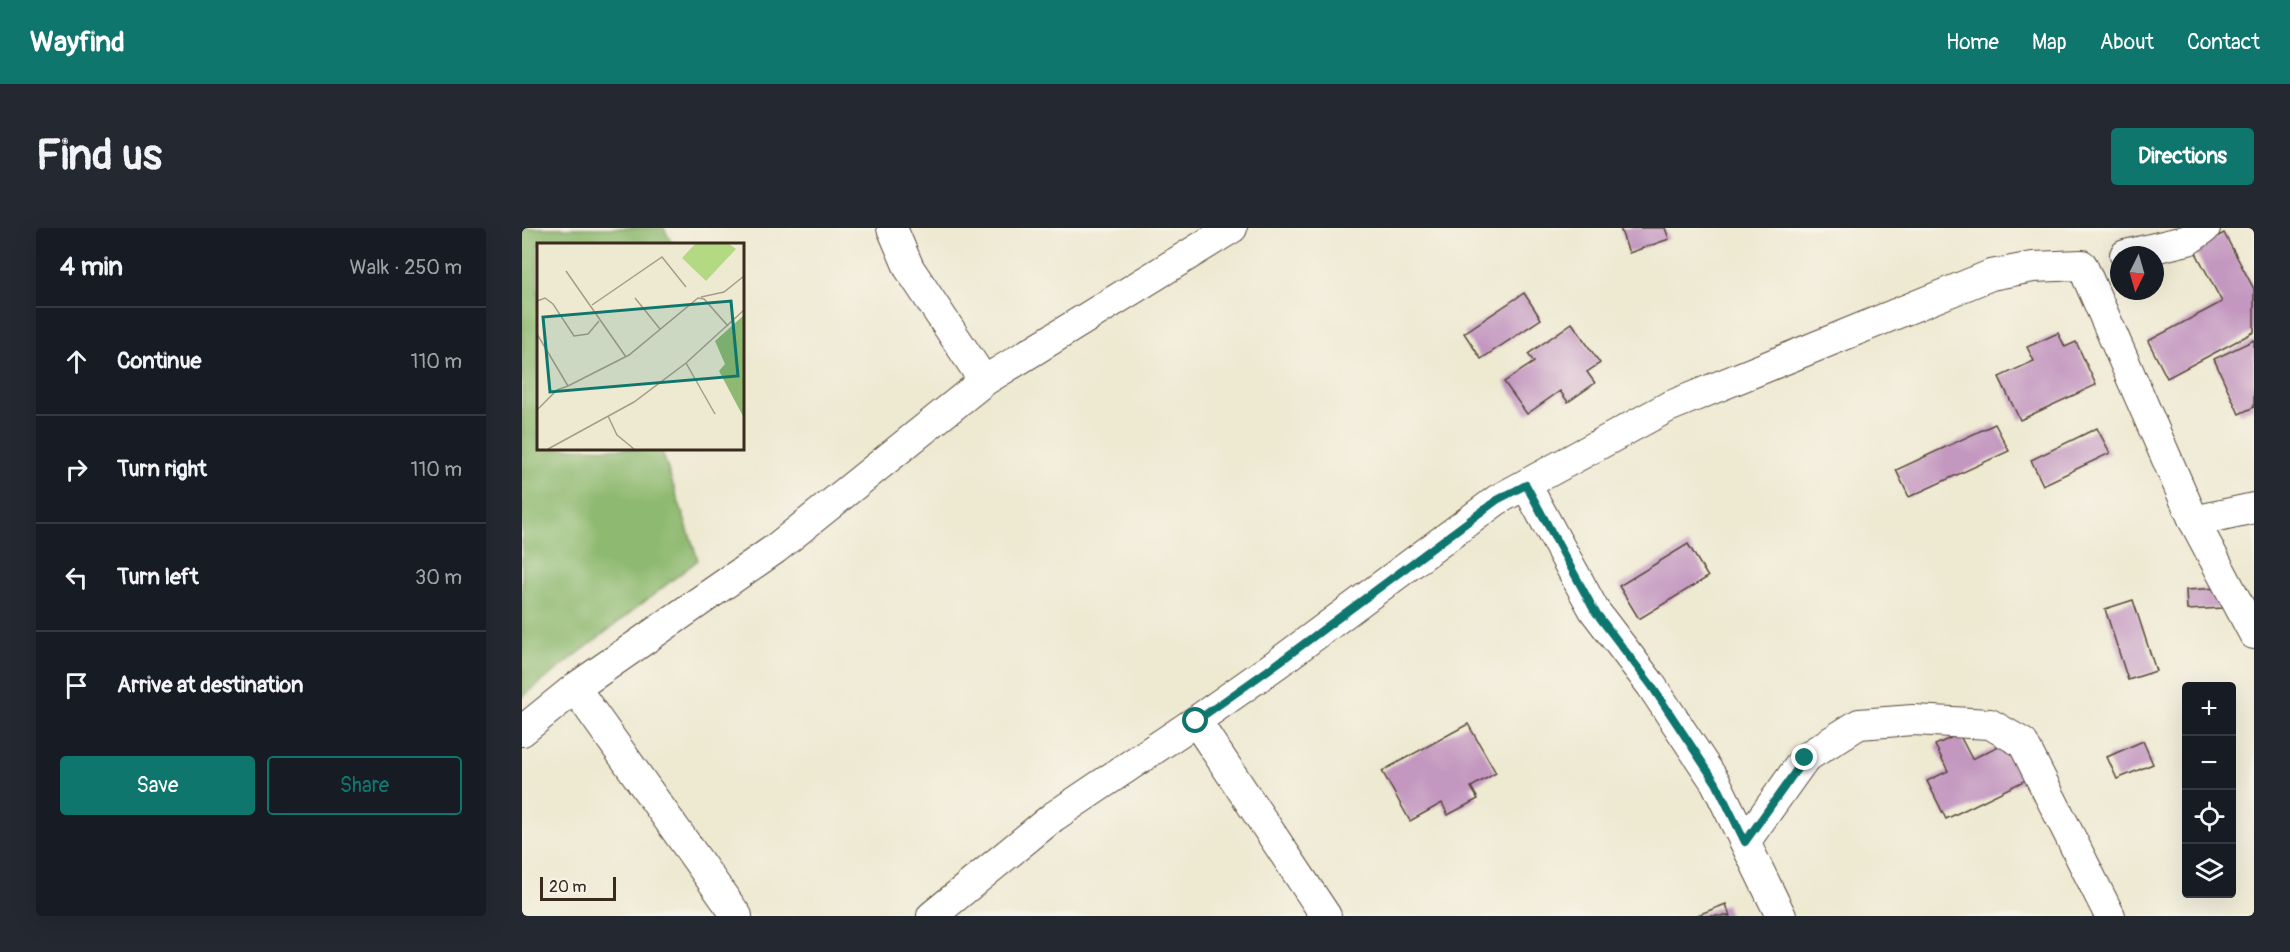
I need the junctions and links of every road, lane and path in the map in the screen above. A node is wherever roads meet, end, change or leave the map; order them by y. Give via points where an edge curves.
1 (892, 228) edge
2 (1232, 228) edge
3 (2205, 228) edge
4 (2163, 246) edge
5 (2110, 258) edge
6 (2082, 265) junction
7 (984, 381) junction
8 (1526, 485) junction
9 (2254, 508) edge
10 (2194, 521) junction
11 (2254, 634) edge
12 (575, 688) junction
13 (1196, 721) junction
14 (522, 731) edge
15 (1745, 842) junction
16 (737, 916) edge
17 (932, 916) edge
18 (1326, 916) edge
19 (1781, 916) edge
20 (2110, 916) edge

1 - 7 street via 909,268
2 - 7 street
3 - 4 street via 2188,240
5 - 6 street
6 - 8 street via 2033,267 1991,275 1668,407
6 - 10 street
7 - 12 street via 775,549
8 - 13 street via 1497,500
8 - 15 street via 1594,610 1651,685 1716,783
9 - 10 street
10 - 11 street
12 - 14 street
12 - 16 street
13 - 17 street via 1053,817
13 - 18 street
15 - 19 street
15 - 20 street via 1805,758 1858,724 1913,720 1990,724 2024,743

